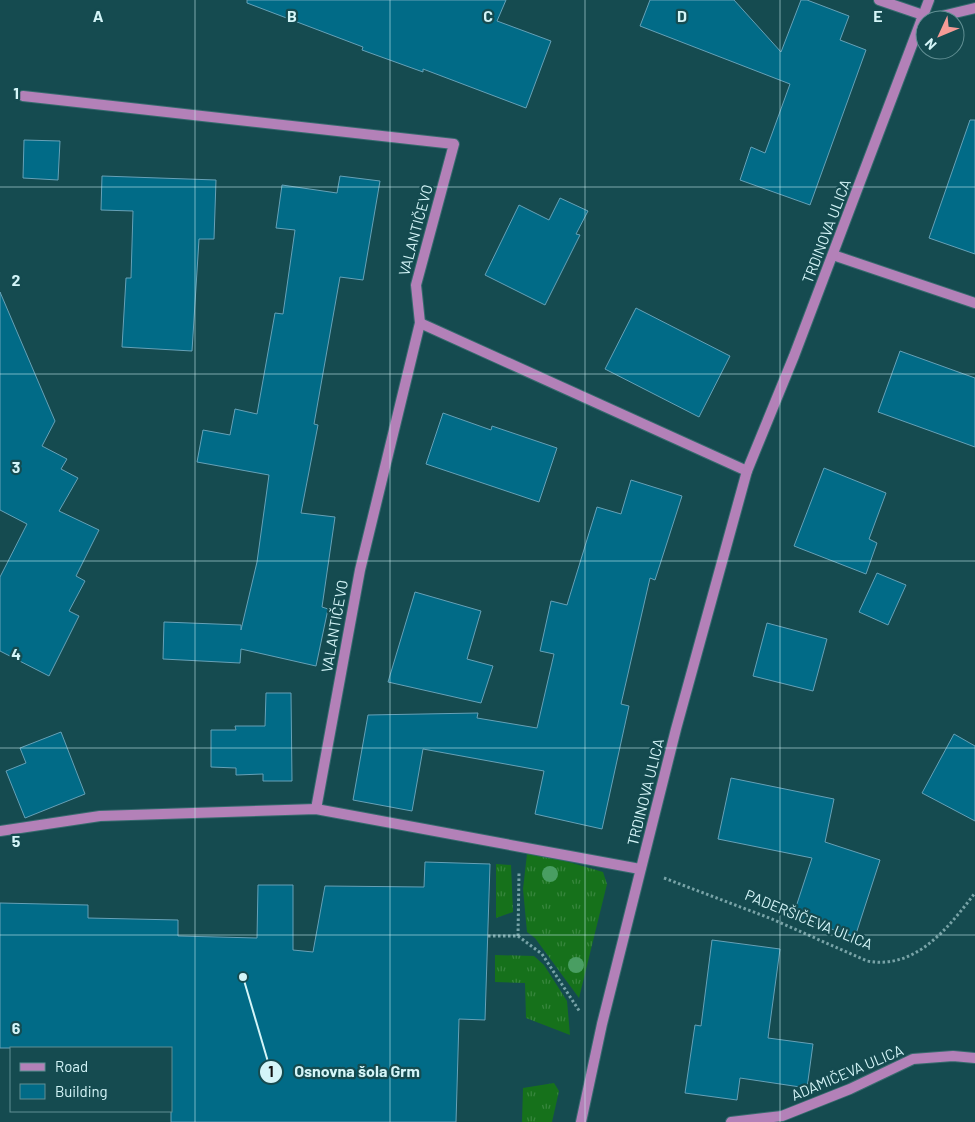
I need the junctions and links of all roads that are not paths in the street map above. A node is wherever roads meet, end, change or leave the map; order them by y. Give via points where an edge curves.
1 (879, 0) edge
2 (915, 15) edge
3 (915, 37) edge
4 (22, 96) dead end
5 (833, 255) junction
6 (975, 303) edge
7 (420, 323) junction
8 (747, 471) junction
9 (316, 809) junction
10 (0, 831) edge
11 (640, 869) junction
12 (975, 1058) edge
13 (581, 1122) edge
14 (731, 1122) edge

1 - 2 street
3 - 5 street, TRDINOVA ULICA
4 - 7 street, VALANTIČEVO via 454,144 416,285
5 - 6 street
5 - 8 street, TRDINOVA ULICA
7 - 8 street
7 - 9 street, VALANTIČEVO via 360,570
8 - 11 street, TRDINOVA ULICA
9 - 10 street via 100,816
9 - 11 street
11 - 13 street, TRDINOVA ULICA
12 - 14 street, ADAMIČEVA ULICA via 913,1059 782,1116

